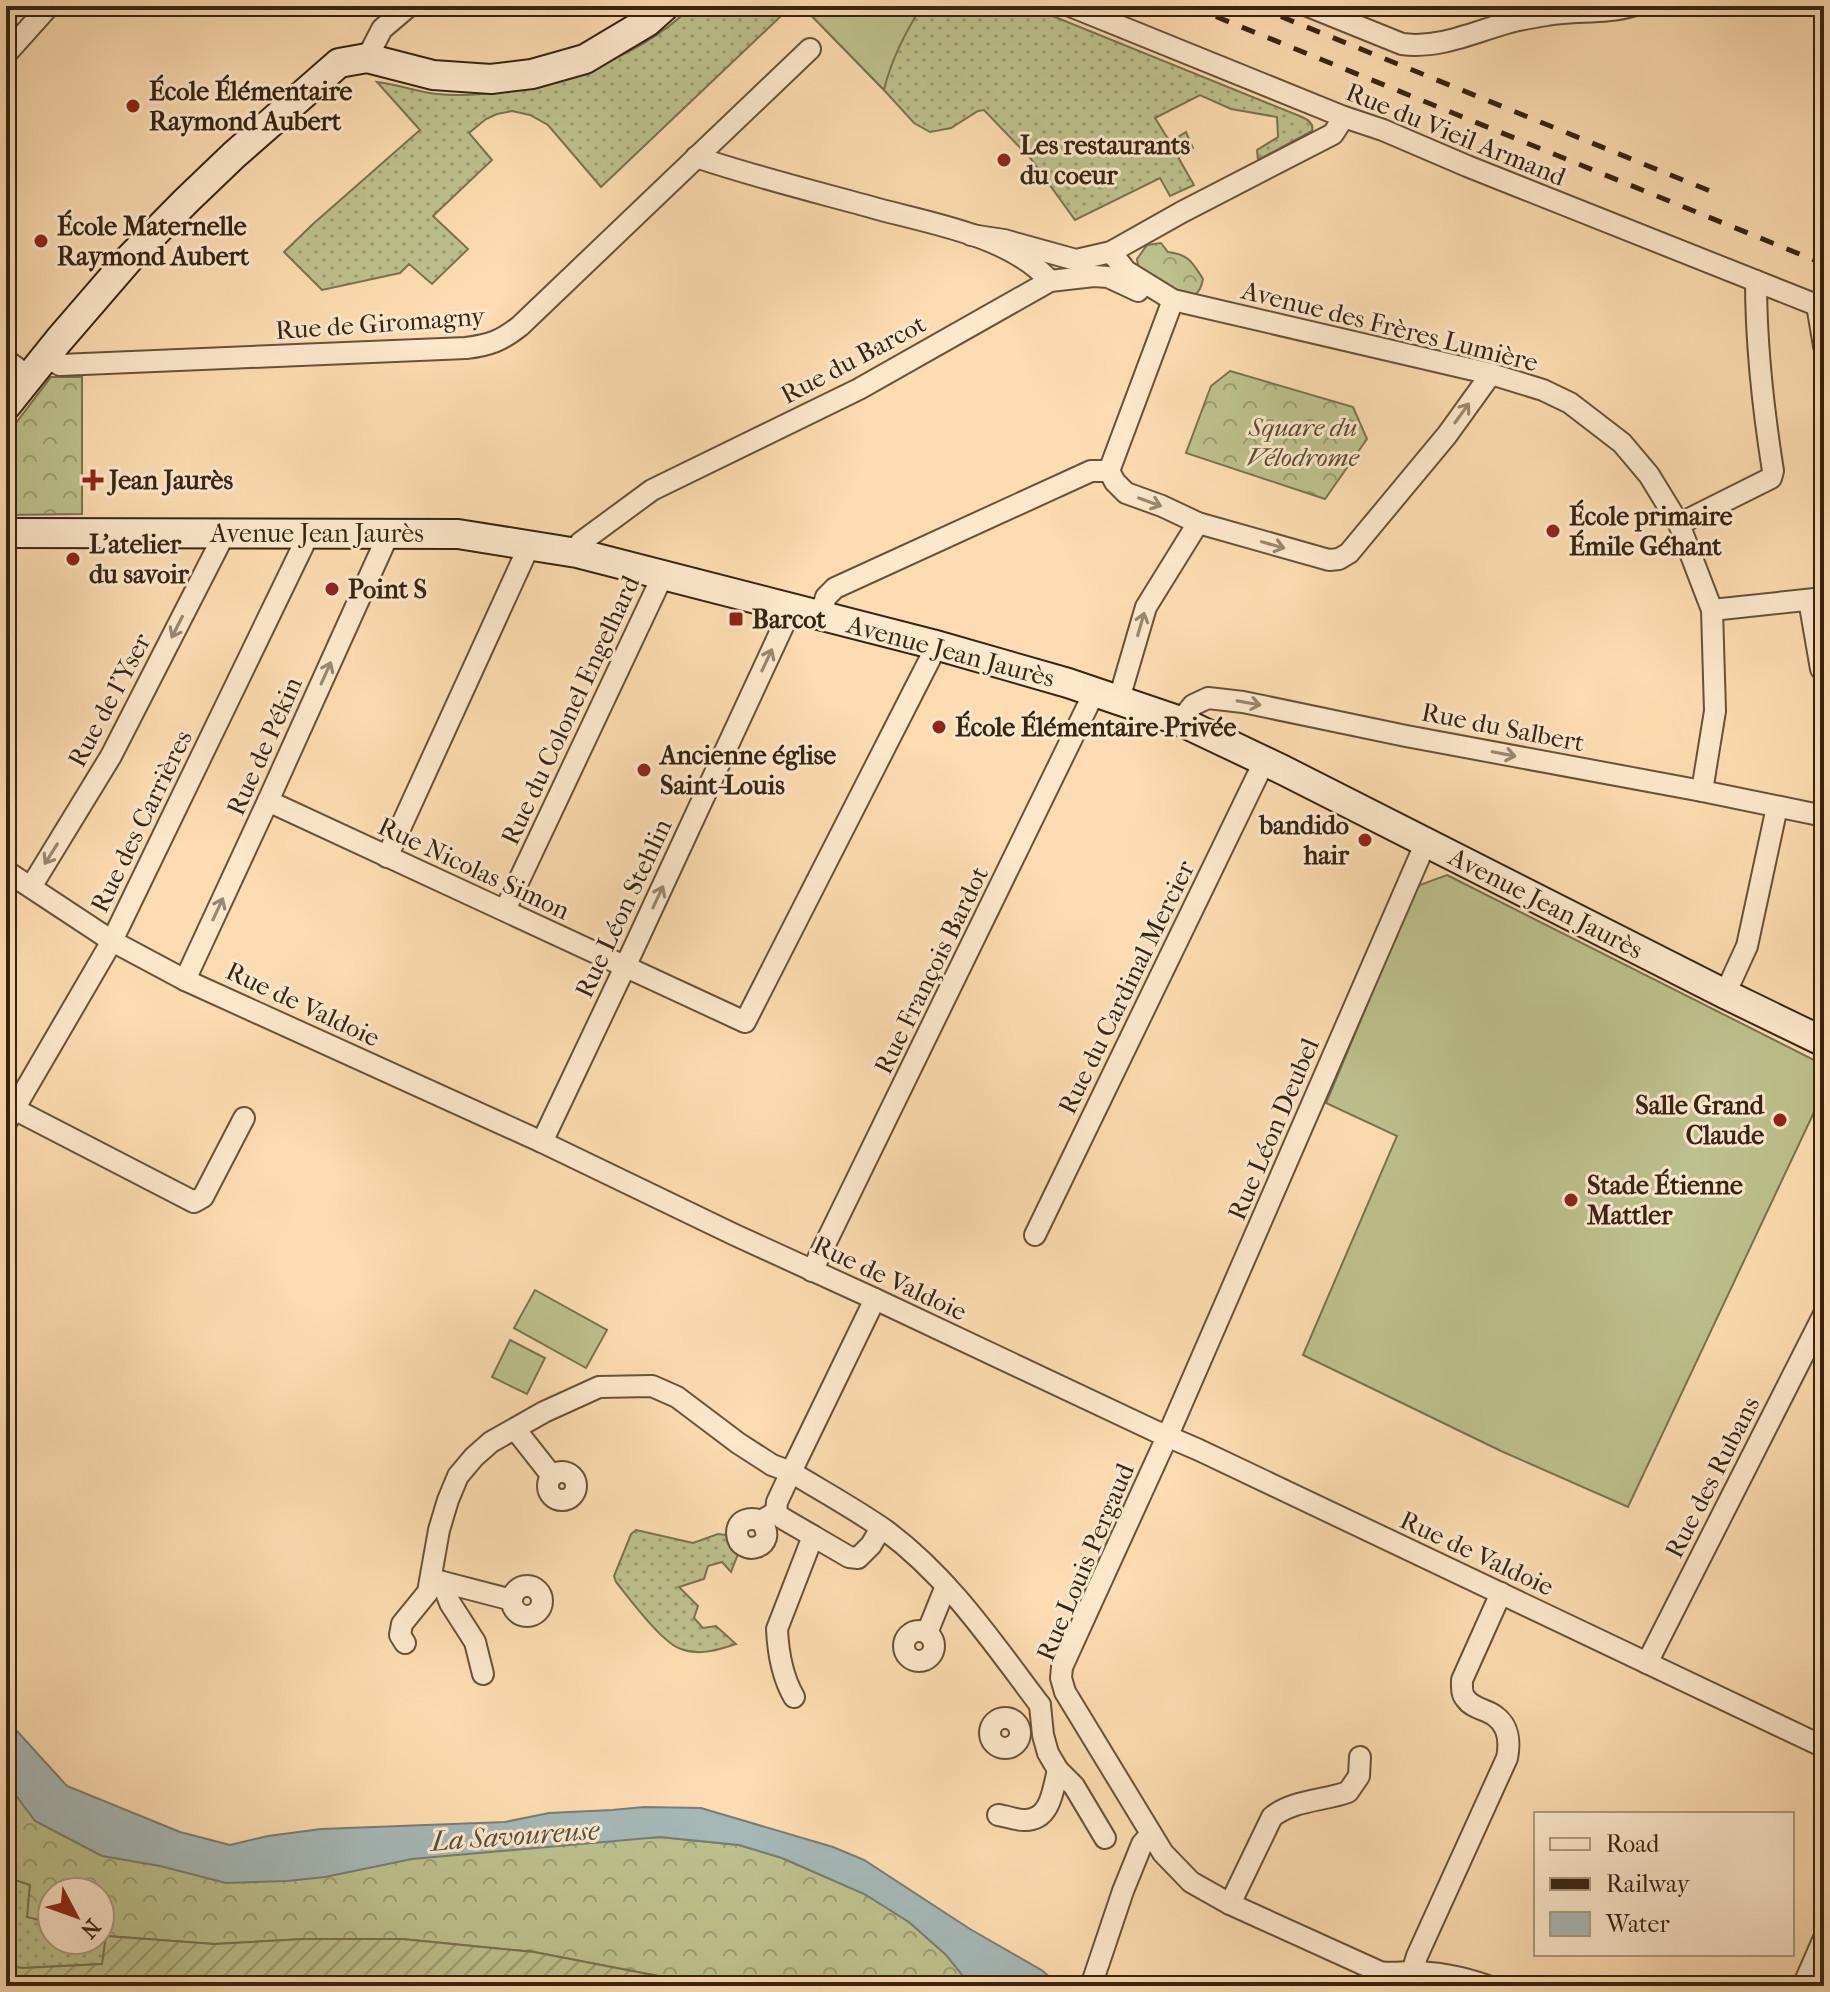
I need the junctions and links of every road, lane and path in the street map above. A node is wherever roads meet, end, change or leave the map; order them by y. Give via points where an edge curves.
1 (49, 6) edge
2 (409, 6) edge
3 (665, 6) edge
4 (1070, 6) edge
5 (1308, 6) edge
6 (1632, 6) edge
7 (1343, 12) edge
8 (810, 49) dead end
9 (6, 54) edge
10 (367, 58) junction
11 (1344, 117) junction
12 (696, 157) junction
13 (971, 235) junction
14 (1111, 252) junction
15 (1061, 257) junction
16 (1101, 277) junction
17 (1050, 281) junction
18 (1756, 281) junction
19 (1173, 300) junction
20 (1820, 307) edge
21 (1824, 346) edge
22 (27, 364) edge
23 (1491, 374) junction
24 (6, 406) edge
25 (1109, 471) junction
26 (1198, 523) junction
27 (1679, 524) junction
28 (6, 533) edge
29 (225, 533) junction
30 (306, 533) junction
31 (389, 533) junction
32 (530, 544) junction
33 (577, 553) junction
34 (663, 575) junction
35 (1816, 599) edge
36 (791, 609) junction
37 (1712, 610) junction
38 (820, 616) junction
39 (932, 644) junction
40 (1824, 672) edge
41 (1107, 695) junction
42 (1180, 721) junction
43 (1264, 762) junction
44 (1702, 791) junction
45 (268, 801) junction
46 (1777, 807) junction
47 (1824, 816) edge
48 (1426, 842) junction
49 (387, 857) junction
50 (6, 871) edge
51 (31, 887) junction
52 (505, 910) junction
53 (112, 941) junction
54 (625, 967) junction
55 (185, 980) junction
56 (1725, 994) junction
57 (1824, 1042) edge
58 (10, 1116) edge
59 (244, 1118) dead end
60 (542, 1142) junction
61 (1035, 1235) dead end
62 (812, 1271) junction
63 (875, 1299) junction
64 (1824, 1314) edge
65 (515, 1429) junction
66 (1167, 1437) junction
67 (791, 1472) junction
68 (552, 1476) dead end
69 (881, 1528) junction
70 (813, 1536) junction
71 (437, 1580) junction
72 (946, 1586) junction
73 (1501, 1593) junction
74 (512, 1600) dead end
75 (927, 1633) dead end
76 (405, 1643) dead end
77 (1647, 1663) junction
78 (483, 1674) dead end
79 (1065, 1692) junction
80 (794, 1697) dead end
81 (1040, 1712) junction
82 (1018, 1726) dead end
83 (1824, 1747) edge
84 (1360, 1757) dead end
85 (1058, 1770) junction
86 (998, 1815) dead end
87 (1151, 1834) junction
88 (1105, 1838) dead end
89 (1230, 1904) junction
90 (1824, 1938) edge
91 (1412, 1972) junction
92 (1091, 1986) edge
93 (1488, 1986) edge
94 (1803, 1986) edge

1 - 9 street
2 - 10 street via 382,29
3 - 10 main road via 585,59 532,74 491,79 433,75
4 - 11 street, Rue du Vieil Armand
5 - 7 street
6 - 7 street via 1548,14 1416,46 1402,44
8 - 12 street
10 - 22 main road via 339,63 234,155
11 - 14 street via 1333,134
11 - 18 street, Rue du Vieil Armand
12 - 13 street
12 - 22 street, Rue de Giromagny via 520,326 495,343
13 - 15 street
13 - 17 street via 1023,257
14 - 15 street via 1076,260
14 - 16 street
14 - 19 street, Avenue des Frères Lumière via 1126,271
15 - 17 street via 1061,272
16 - 17 street, Rue du Barcot
16 - 19 street, Rue du Barcot
17 - 33 street, Rue du Barcot via 859,389 652,490 580,543
18 - 20 street, Rue du Vieil Armand
18 - 27 street via 1771,478
19 - 23 street, Avenue des Frères Lumière
19 - 25 street
20 - 21 street
22 - 24 main road
26 -> 23 street via 1339,559 1447,435
23 - 27 street, Avenue des Frères Lumière via 1570,403 1622,443
25 -> 26 street via 1126,493
25 - 38 street via 1091,471 835,588
41 -> 26 street, Rue François Bardot via 1146,607
27 - 37 street, Avenue des Frères Lumière
28 - 29 main road, Avenue Jean Jaurès
29 - 30 main road, Avenue Jean Jaurès
29 -> 51 street, Rue de l'Yser via 111,756
30 - 31 main road, Avenue Jean Jaurès
30 - 53 street, Rue des Carrières
31 - 32 main road, Avenue Jean Jaurès via 458,534
45 -> 31 street, Rue de Pékin
32 - 33 main road, Avenue Jean Jaurès
32 - 49 street
33 - 34 main road, Avenue Jean Jaurès
34 - 36 main road, Avenue Jean Jaurès
34 - 52 street, Rue du Colonel Engelhard
35 - 37 street
35 - 40 street
36 - 38 main road, Avenue Jean Jaurès
54 -> 36 street, Rue Léon Stehlin
37 - 44 street, Avenue des Frères Lumière via 1715,711
38 - 39 main road, Avenue Jean Jaurès
39 - 41 main road, Avenue Jean Jaurès
39 - 54 street, Rue Nicolas Simon via 930,659 745,1022
41 - 42 main road, Avenue Jean Jaurès
41 - 62 street, Rue François Bardot
42 - 43 main road, Avenue Jean Jaurès
42 -> 44 street, Rue du Salbert via 1193,705 1208,698 1243,702
43 - 48 main road, Avenue Jean Jaurès
43 - 61 street, Rue du Cardinal Mercier
44 - 46 street, Rue du Salbert
45 - 49 street, Rue Nicolas Simon
55 -> 45 street, Rue de Pékin
46 - 47 street, Rue du Salbert
46 - 56 street via 1747,946
48 - 56 main road, Avenue Jean Jaurès
48 - 66 street, Rue Léon Deubel
49 - 52 street, Rue Nicolas Simon
50 - 51 street, Rue de Valdoie
51 - 53 street, Rue de Valdoie
52 - 54 street, Rue Nicolas Simon
53 - 55 street, Rue de Valdoie
53 - 58 street, Rue des Carrières
54 - 60 street, Rue Léon Stehlin
55 - 60 street, Rue de Valdoie
56 - 57 main road, Avenue Jean Jaurès
58 - 59 street via 194,1202 203,1197
60 - 62 street, Rue de Valdoie
62 - 63 street, Rue de Valdoie
63 - 66 street, Rue de Valdoie
63 - 67 street
64 - 77 street, Rue des Rubans
65 - 67 street via 599,1387 652,1386 677,1397 772,1465
65 - 68 street
65 - 71 street via 491,1442 458,1476 439,1530
66 - 73 street, Rue de Valdoie
66 - 79 street, Rue Louis Pergaud via 1062,1667
67 - 69 street
67 - 70 street via 769,1517 782,1518
69 - 70 street via 858,1558
69 - 72 street
70 - 80 street via 777,1629
71 - 74 street
71 - 76 street via 402,1624
71 - 78 street via 475,1642
72 - 75 street
72 - 81 street
73 - 77 street, Rue de Valdoie
73 - 91 street via 1462,1680 1462,1691 1466,1700 1505,1727 1507,1758
77 - 83 street, Rue de Valdoie
79 - 81 street
79 - 87 street, Rue Louis Pergaud
81 - 82 street
81 - 85 street via 1048,1753
84 - 89 street via 1359,1776 1348,1792 1272,1817
85 - 86 street via 1043,1813 1026,1820
85 - 88 street via 1074,1786
87 - 89 street, Rue Louis Pergaud via 1191,1882
87 - 92 street via 1123,1891
89 - 91 street, Rue Louis Pergaud via 1380,1972
90 - 94 street
91 - 93 street, Rue Louis Pergaud

